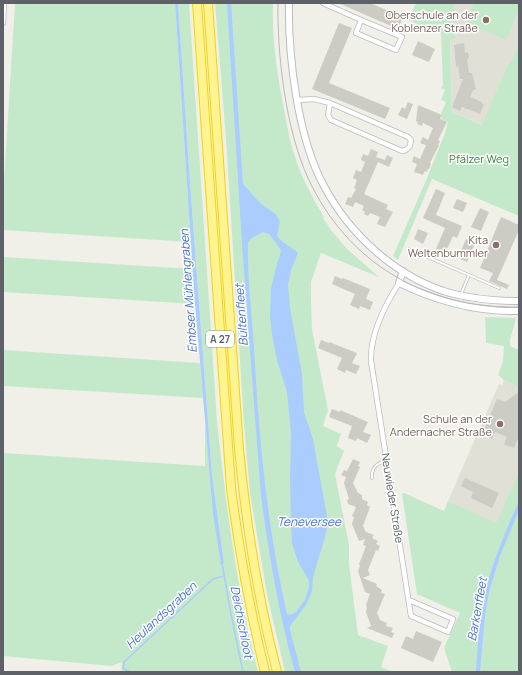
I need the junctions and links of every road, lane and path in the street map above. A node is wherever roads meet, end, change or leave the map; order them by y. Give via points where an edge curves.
1 (4, 3) edge
2 (197, 3) edge
3 (208, 3) edge
4 (289, 3) edge
5 (323, 3) edge
6 (361, 20) junction
7 (3, 23) edge
8 (298, 100) junction
9 (330, 103) junction
10 (409, 249) dead end
11 (403, 272) junction
12 (469, 275) junction
13 (399, 283) junction
14 (500, 288) dead end
15 (461, 295) junction
16 (519, 301) edge
17 (519, 311) edge
18 (387, 460) junction
19 (372, 478) dead end
20 (409, 600) junction
21 (265, 672) edge
22 (277, 672) edge

1 - 7 street
2 - 21 highway, A 27 via 230,488 250,608
3 - 22 highway, A 27 via 242,486 249,539
4 - 8 street via 289,30
5 - 6 street
6 - 6 street via 356,33 396,50 402,37
8 - 9 street via 314,99
8 - 11 street via 314,164 336,207 369,246
9 - 9 street via 328,115 331,120 402,151 410,146 411,140 408,137
10 - 12 lane
11 - 13 street
11 - 15 street via 434,288
12 - 14 lane
12 - 15 lane
13 - 17 street via 453,303
13 - 18 street, Neuwieder Straße via 379,321 371,352
15 - 16 street via 492,301
18 - 19 lane via 374,467
18 - 20 street, Neuwieder Straße
20 - 20 street, Neuwieder Straße via 453,619 448,632 411,616

